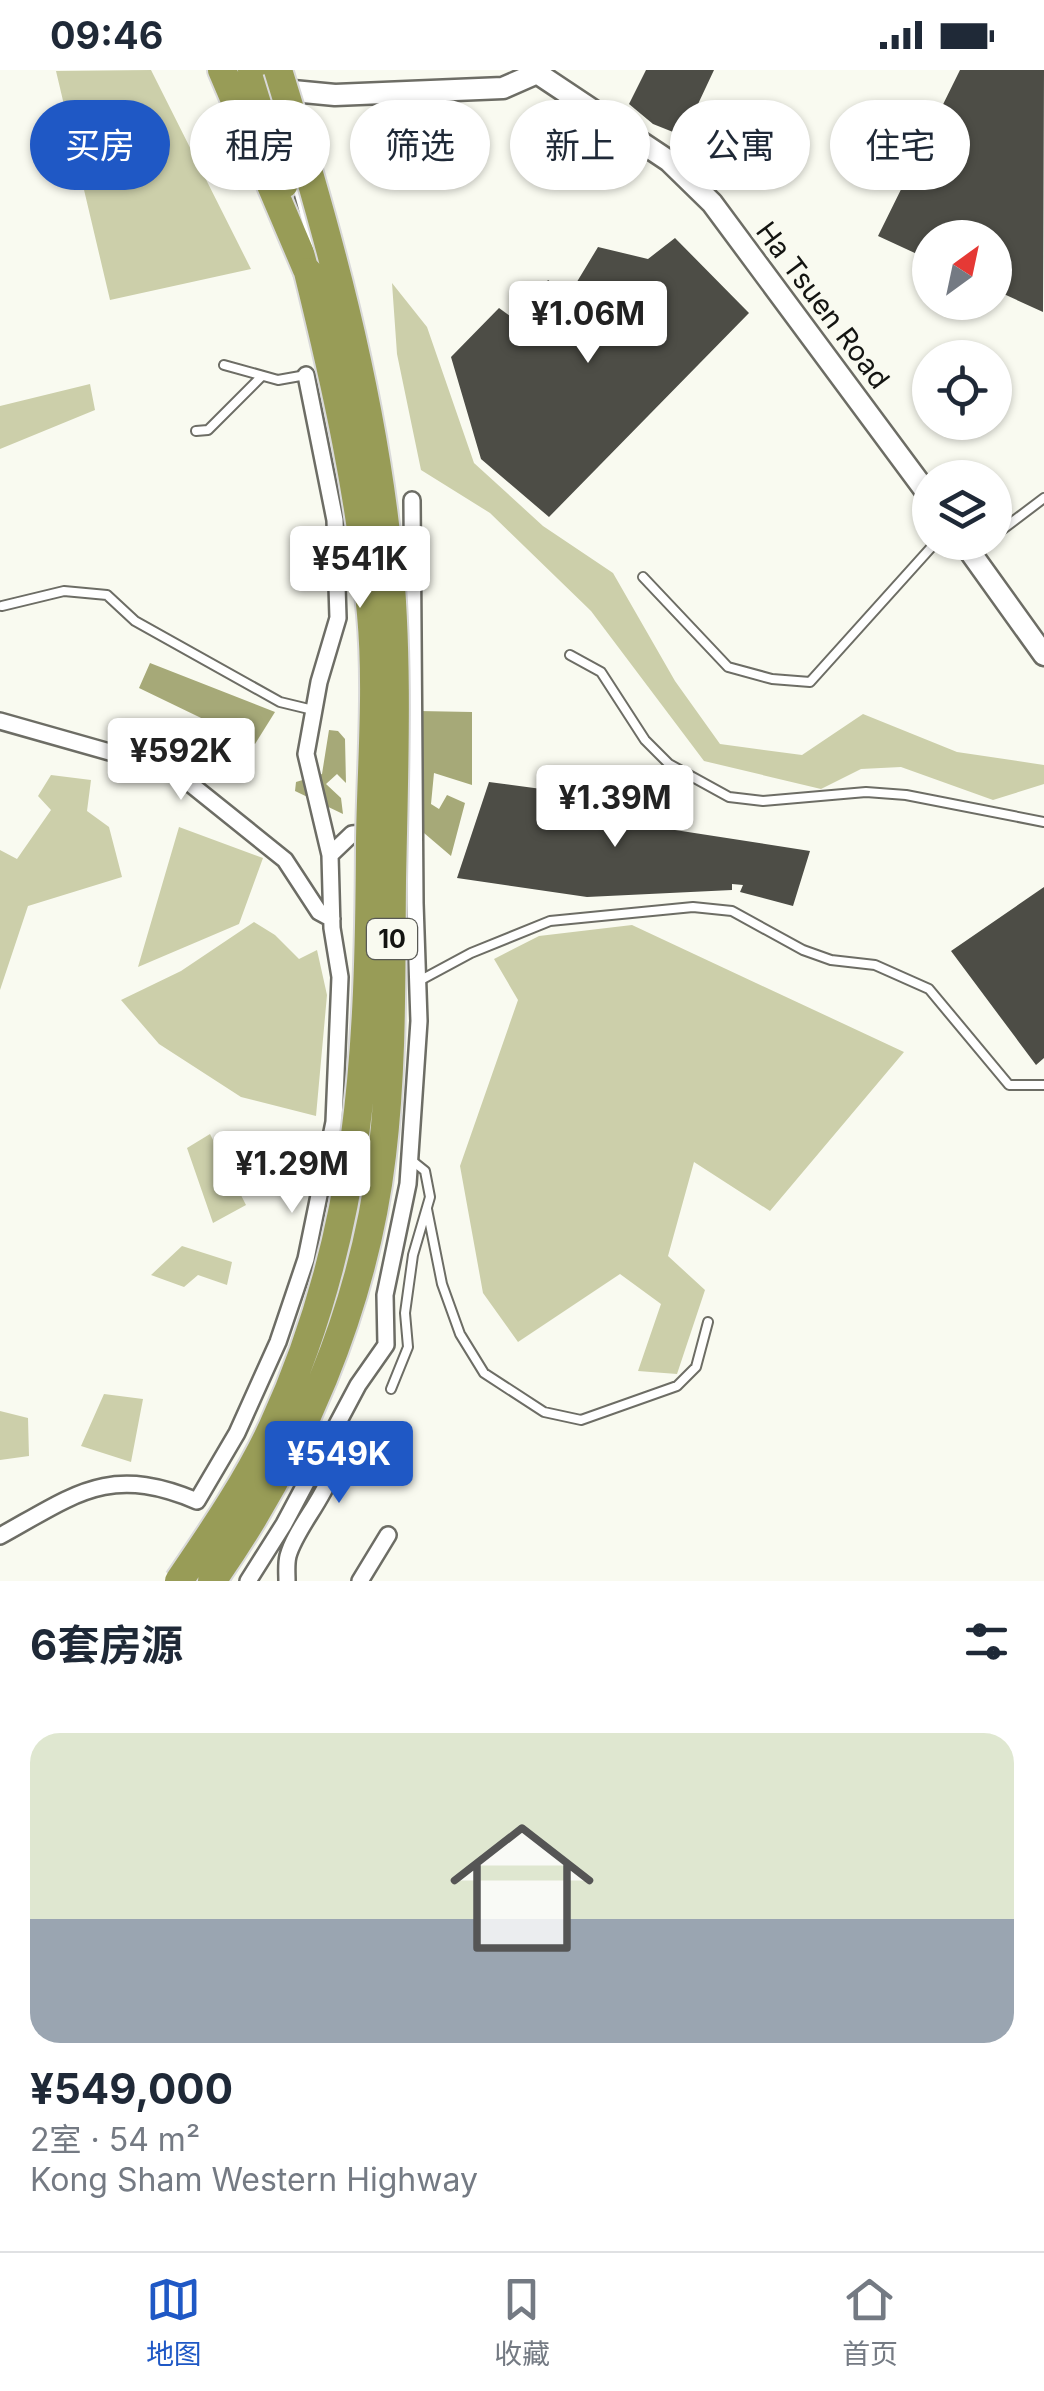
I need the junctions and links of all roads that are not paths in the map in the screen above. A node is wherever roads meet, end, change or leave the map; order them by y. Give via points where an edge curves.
1 (222, 70) edge
2 (298, 70) edge
3 (538, 71) edge
4 (268, 81) edge
5 (298, 190) edge
6 (322, 270) junction
7 (336, 322) dead end
8 (224, 366) dead end
9 (306, 374) joint
10 (262, 376) junction
11 (196, 430) dead end
12 (912, 473) edge
13 (1044, 498) edge
14 (412, 500) dead end
15 (1012, 522) edge
16 (920, 560) edge
17 (982, 560) edge
18 (643, 577) dead end
19 (2, 606) edge
20 (570, 655) dead end
21 (1044, 655) edge
22 (313, 710) junction
23 (0, 721) edge
24 (1044, 822) edge
25 (387, 831) junction
26 (414, 839) junction
27 (330, 855) junction
28 (332, 918) junction
29 (419, 981) junction
30 (1044, 1085) edge
31 (410, 1159) junction
32 (427, 1209) junction
33 (708, 1322) dead end
34 (391, 1388) dead end
35 (332, 1436) junction
36 (388, 1535) dead end
37 (0, 1536) edge
38 (180, 1581) edge
39 (212, 1581) edge
40 (248, 1581) edge
41 (287, 1581) edge
42 (360, 1581) edge

1 - 6 highway
2 - 6 highway, bridge
3 - 4 street, Ha Tsuen Road via 503,88 335,94
3 - 12 street, Ha Tsuen Road via 669,161 712,203
4 - 6 highway, 10, bridge
5 - 6 lane
6 - 38 highway, 10, bridge via 372,618 370,965 358,1124 334,1255 310,1335 272,1427
6 - 39 highway, 10, bridge via 376,454 392,612 388,1102 363,1258 336,1345 295,1443
7 - 25 lane via 359,423 385,613
8 - 10 lane
9 - 10 lane
9 - 22 street via 335,520 338,618
10 - 11 lane via 208,430
13 - 15 lane
14 - 26 street
16 - 18 lane via 810,682 728,667
17 - 21 street
19 - 22 lane via 64,591 107,595 135,621 280,702
20 - 24 lane via 601,672 645,740 669,764 729,798 906,795
22 - 27 street via 306,754
23 - 28 street via 173,770 285,860 318,912
25 - 26 street
25 - 27 street via 352,834
26 - 29 street
27 - 28 street
28 - 37 street via 340,977 334,1122 306,1259 237,1433 197,1501 168,1489 115,1482 79,1492
29 - 30 lane via 550,922 692,906 732,911 803,950 876,964 929,989 1009,1085
29 - 31 street
31 - 32 lane via 430,1181
31 - 35 street via 384,1295 386,1345
32 - 33 lane via 460,1334 484,1373 544,1412 580,1420 677,1386 696,1367
32 - 34 lane via 405,1313 408,1348
35 - 40 street
35 - 41 street via 329,1476 287,1558
36 - 42 street

